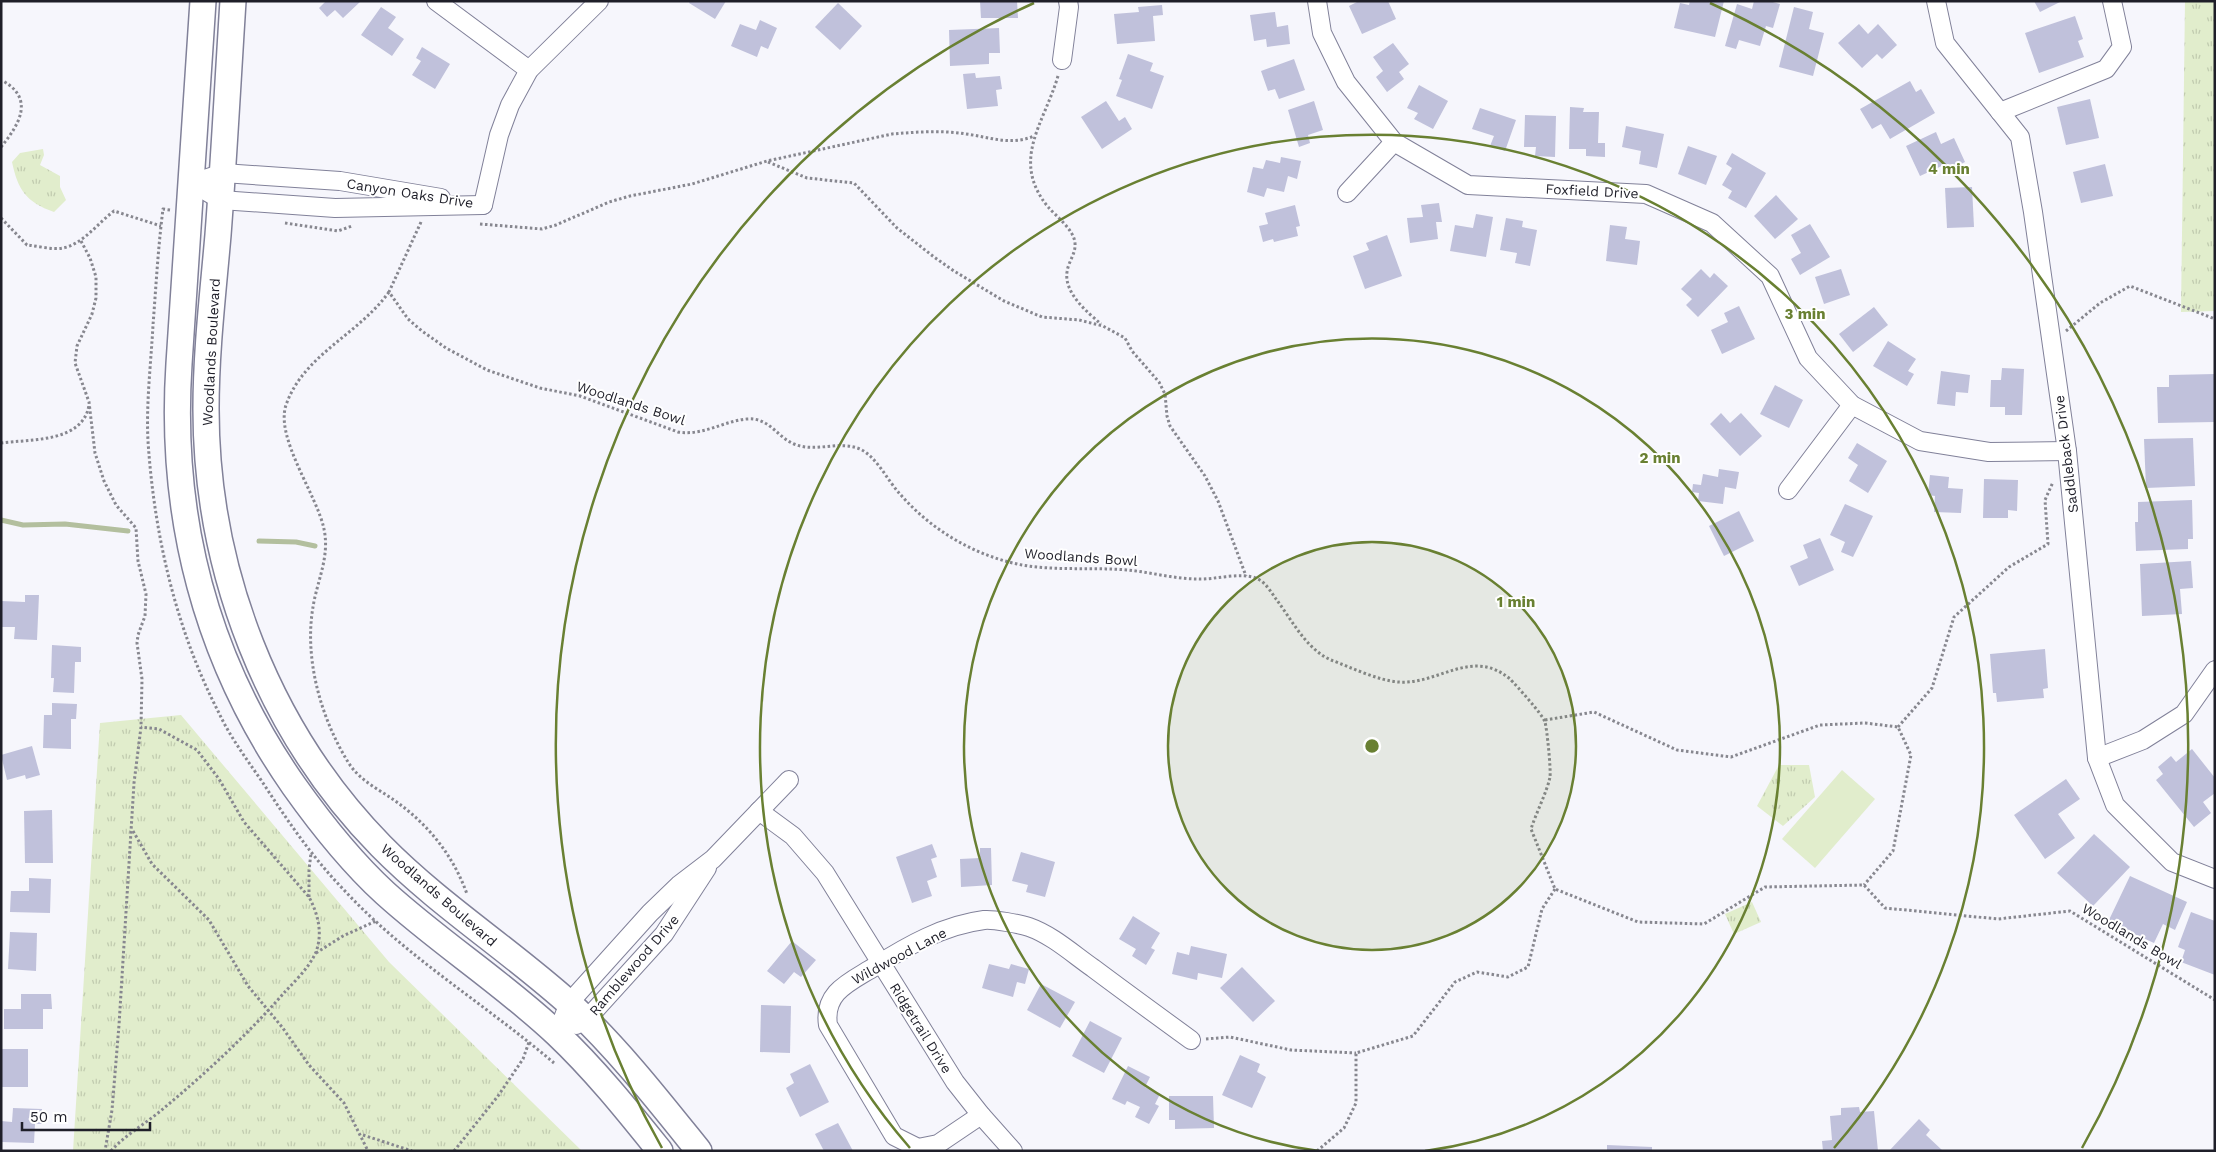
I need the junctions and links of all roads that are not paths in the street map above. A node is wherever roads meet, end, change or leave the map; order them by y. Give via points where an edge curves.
1 (204, 1) edge
2 (233, 1) edge
3 (436, 1) edge
4 (599, 1) edge
5 (1068, 1) edge
6 (1317, 1) edge
7 (1936, 1) edge
8 (2112, 1) edge
9 (1062, 60) road end
10 (530, 70) junction
11 (2000, 112) junction
12 (1394, 142) junction
13 (222, 173) junction
14 (192, 182) junction
15 (1347, 193) dead end
16 (220, 200) junction
17 (483, 205) junction
18 (1852, 405) junction
19 (2068, 450) junction
20 (1788, 490) dead end
21 (2215, 670) edge
22 (2097, 758) junction
23 (789, 780) dead end
24 (759, 811) junction
25 (713, 858) junction
26 (2215, 879) edge
27 (880, 964) junction
28 (578, 1012) junction
29 (557, 1034) junction
30 (1190, 1040) road end
31 (981, 1115) junction
32 (660, 1151) edge
33 (699, 1151) edge
34 (1013, 1151) edge

1 - 14 street
2 - 13 street, Woodlands Boulevard
3 - 10 street
4 - 10 street
5 - 9 street
6 - 12 street, Foxfield Drive via 1322,33 1346,82
7 - 11 street, Saddleback Drive via 1945,43
8 - 11 street via 2122,47 2106,69
10 - 17 street via 510,105 499,135
11 - 19 street, Saddleback Drive via 2020,137
12 - 15 street
12 - 18 street, Foxfield Drive via 1468,185 1646,194 1712,223 1770,276 1808,358
13 - 14 street, Canyon Oaks Drive
13 - 16 street, Woodlands Boulevard
13 - 17 street, Canyon Oaks Drive via 340,181
14 - 16 street, Canyon Oaks Drive
14 - 29 street via 177,392 178,454 191,552 222,655 240,696 282,769 352,860 385,892
16 - 17 street, Canyon Oaks Drive via 335,208
16 - 28 street, Woodlands Boulevard via 207,375 210,478 214,515 231,588 257,659 289,724 310,756 330,786 380,845
18 - 19 street, Foxfield Drive via 1920,441 1989,452
18 - 20 street
19 - 22 street, Saddleback Drive
21 - 22 street via 2184,714 2143,740
22 - 26 street, Saddleback Drive via 2115,805 2172,862
23 - 24 street, Ramblewood Drive
24 - 25 street, Ramblewood Drive
24 - 27 street, Ridgetrail Drive via 793,836 825,873
25 - 28 street, Ramblewood Drive via 650,912
25 - 28 street, Ramblewood Drive via 664,934
27 - 30 street, Wildwood Lane via 942,930 986,920 1029,927 1063,946
27 - 31 street, Ridgetrail Drive via 955,1082
27 - 31 street, Wildwood Lane via 842,987 833,996 826,1014 832,1034 894,1136 918,1148 938,1144
28 - 29 street, Ramblewood Drive
28 - 33 street, Woodlands Boulevard via 629,1064
29 - 32 street via 611,1090
31 - 34 street, Ridgetrail Drive

